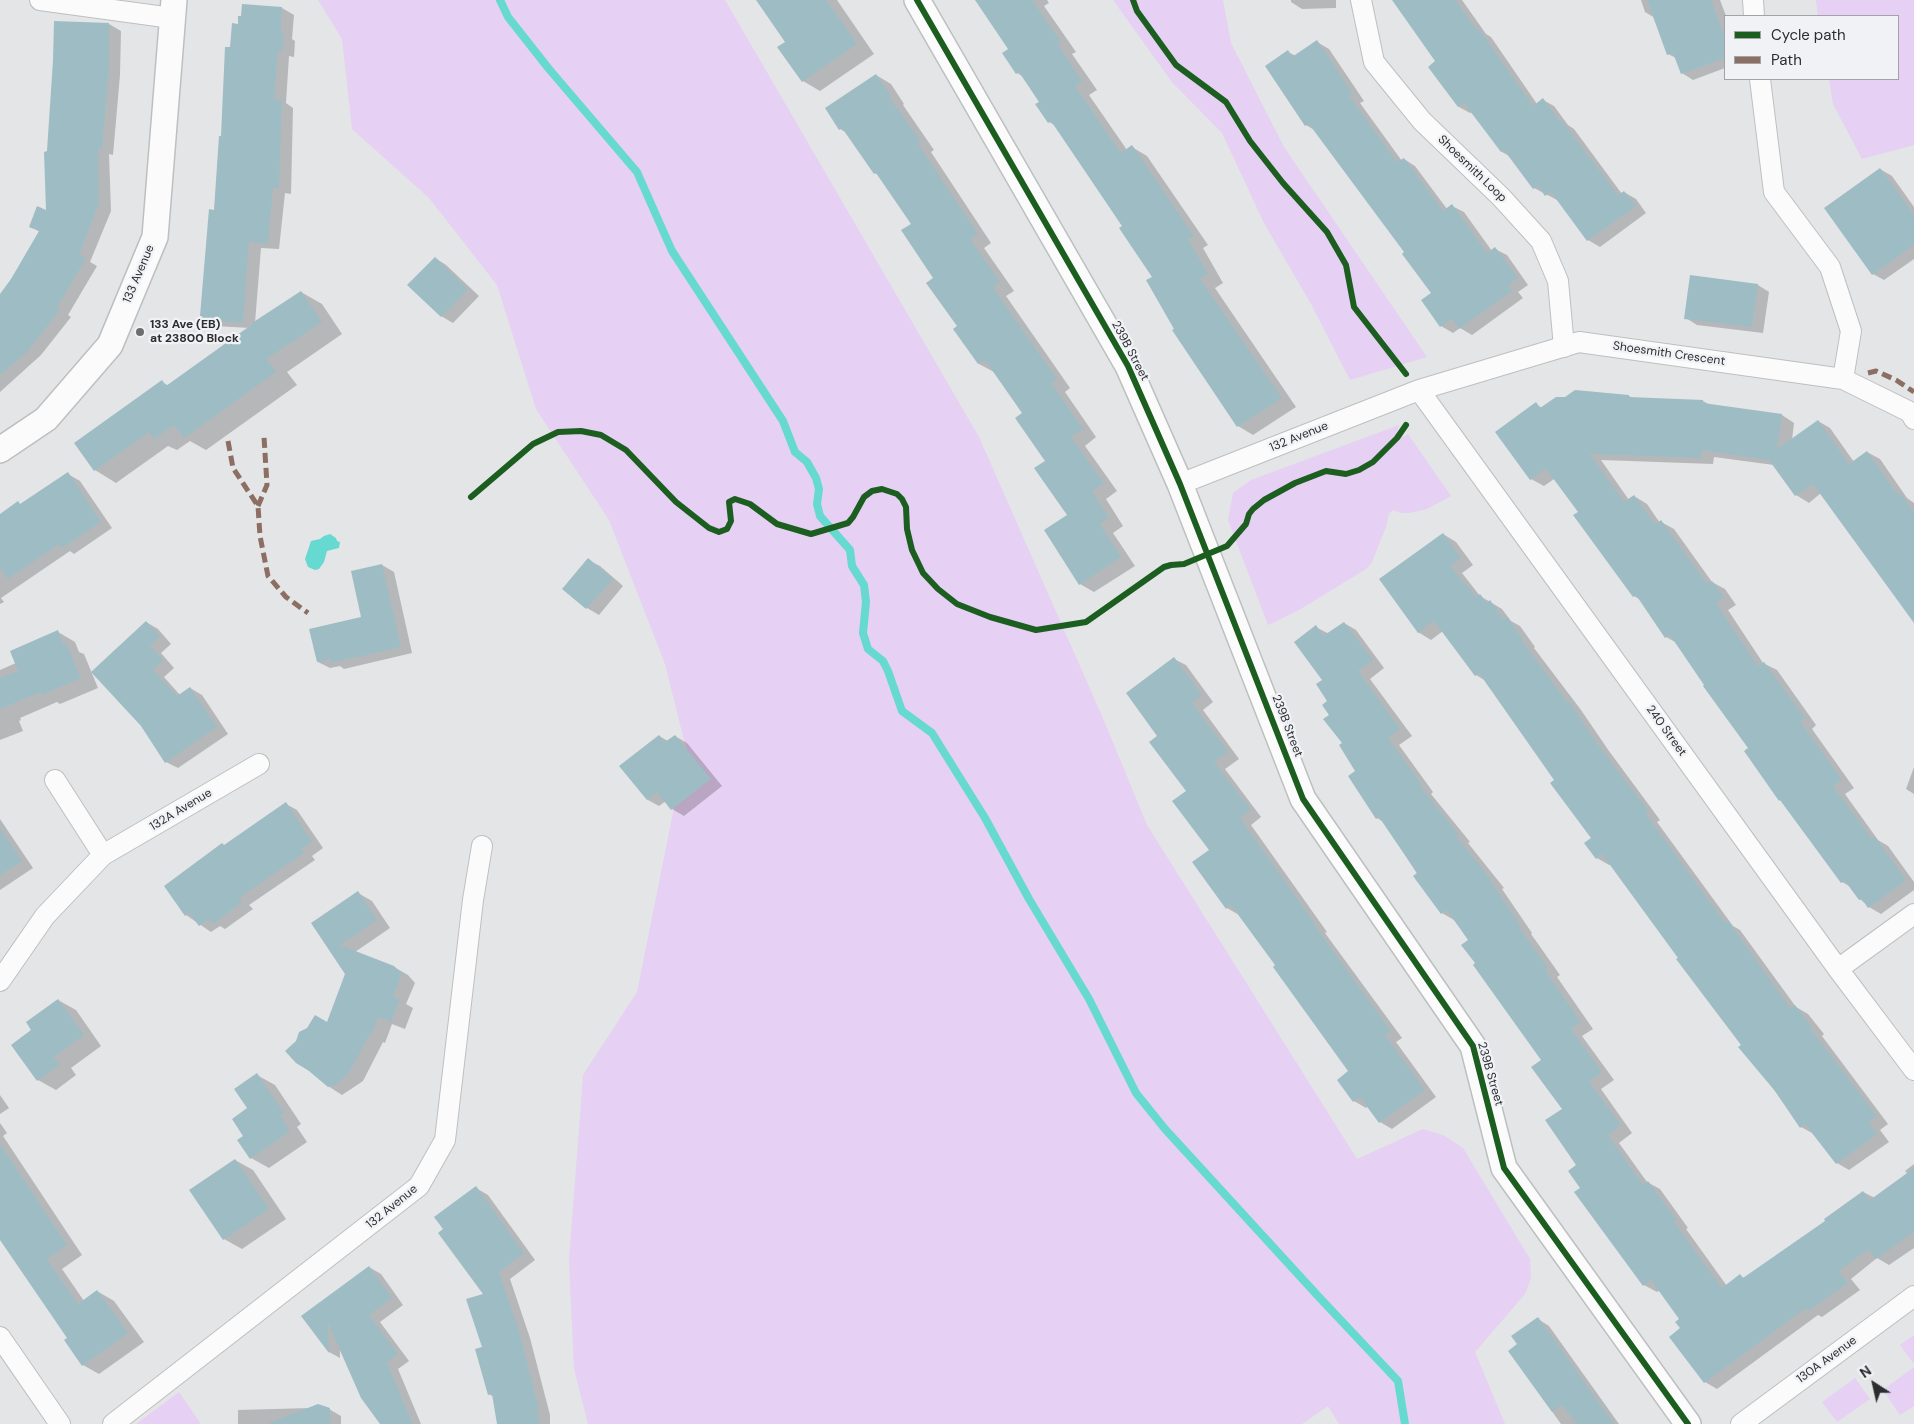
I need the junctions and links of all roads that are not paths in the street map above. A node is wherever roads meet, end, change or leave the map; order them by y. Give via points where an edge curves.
1 (40, 0) edge
2 (917, 0) edge
3 (1361, 0) edge
4 (1753, 0) edge
5 (173, 9) edge
6 (1754, 15) edge
7 (1760, 80) edge
8 (1564, 347) junction
9 (1843, 379) junction
10 (1419, 390) junction
11 (1914, 418) edge
12 (0, 450) edge
13 (1180, 484) junction
14 (259, 764) dead end
15 (55, 780) dead end
16 (482, 846) dead end
17 (103, 855) junction
18 (1914, 914) edge
19 (1838, 969) junction
20 (0, 981) edge
21 (1914, 1070) edge
22 (1914, 1296) edge
23 (0, 1337) edge
24 (60, 1424) edge
25 (113, 1424) edge
26 (1688, 1424) edge
27 (1741, 1424) edge

1 - 5 street, 133 Avenue
2 - 13 street, 239B Street via 1128,366
3 - 8 street, Shoesmith Loop via 1374,62 1422,121 1501,197 1541,241 1558,281
4 - 6 street
5 - 12 street, 133 Avenue via 155,237 110,345 46,419
7 - 9 street via 1774,192 1830,268 1851,331
8 - 9 street, Shoesmith Crescent via 1580,342
8 - 10 street, Shoesmith Crescent
9 - 11 street, Shoesmith Crescent via 1910,412
10 - 13 street, 132 Avenue
10 - 19 street, 240 Street
13 - 26 street, 239B Street via 1303,799 1473,1046 1504,1168
14 - 17 street, 132A Avenue
15 - 17 street
16 - 25 street, 132 Avenue via 445,1140 419,1186
17 - 20 street, 132A Avenue via 45,916
18 - 19 street
19 - 21 street, 240 Street
22 - 27 street, 130A Avenue
23 - 24 street

